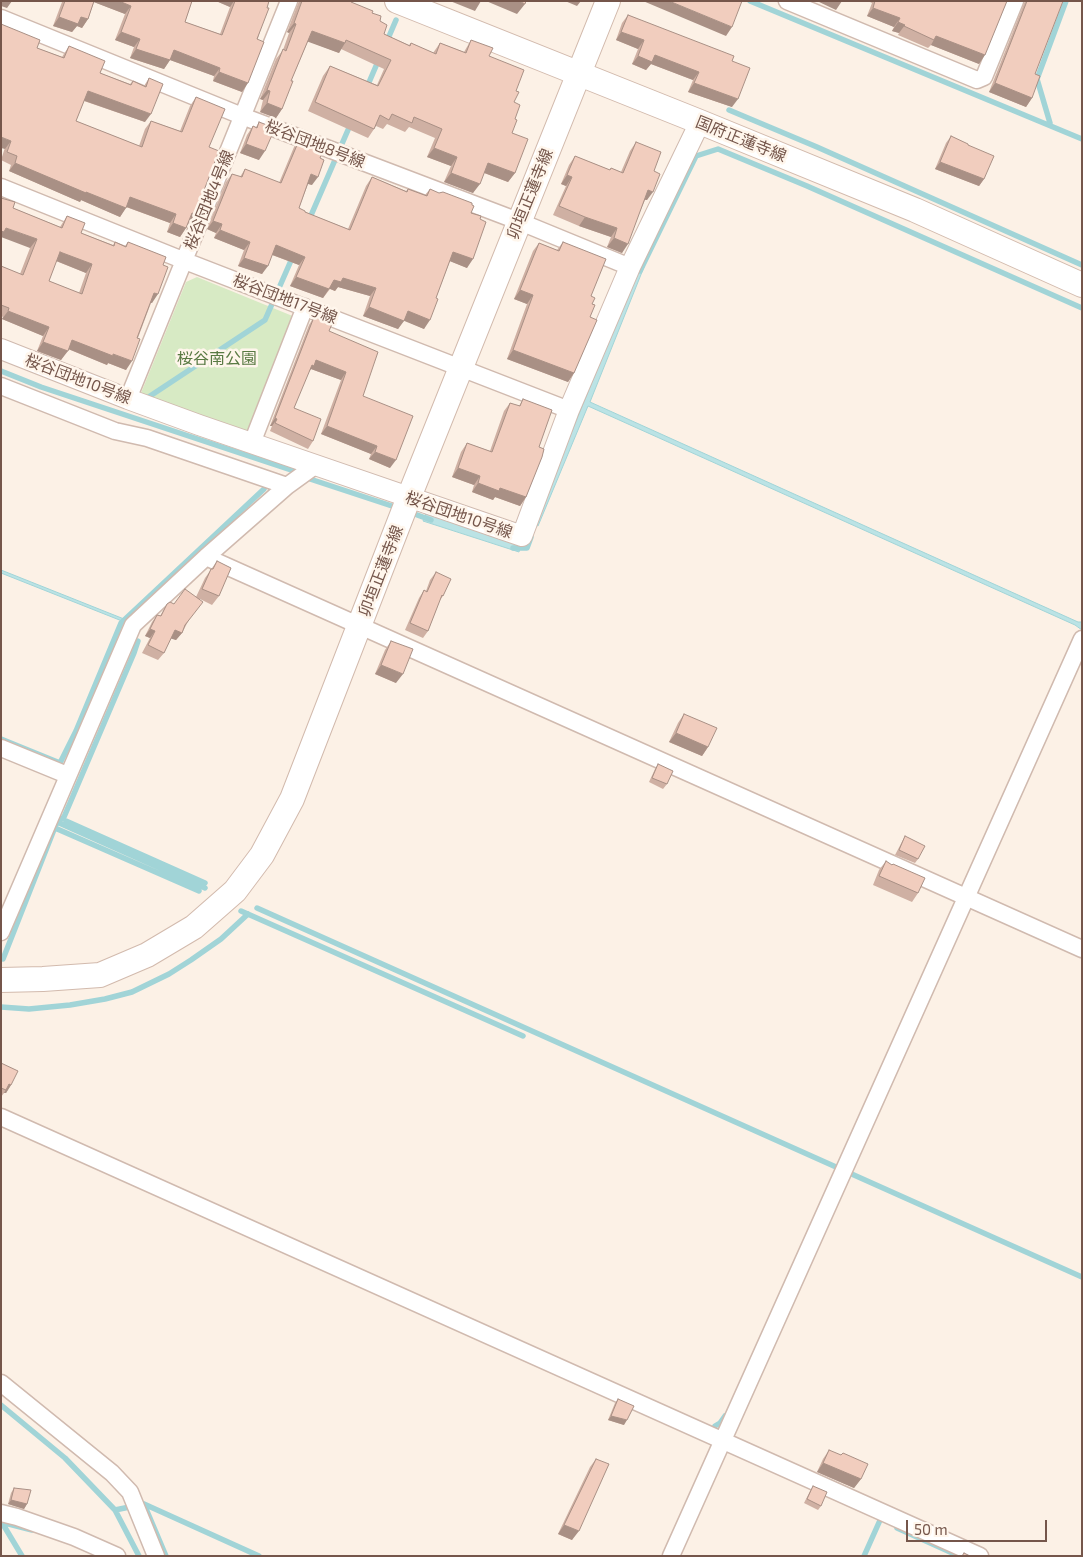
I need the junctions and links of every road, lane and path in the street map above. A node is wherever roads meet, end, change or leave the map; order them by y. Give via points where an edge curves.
1 (289, 1) edge
2 (397, 1) edge
3 (608, 1) edge
4 (786, 1) edge
5 (1015, 1) edge
6 (1, 18) edge
7 (579, 75) junction
8 (242, 116) junction
9 (700, 122) junction
10 (1, 187) edge
11 (518, 222) junction
12 (185, 261) junction
13 (630, 267) junction
14 (1082, 285) edge
15 (305, 307) junction
16 (1, 349) edge
17 (460, 368) junction
18 (1, 386) edge
19 (128, 399) junction
20 (569, 410) junction
21 (252, 443) junction
22 (316, 465) junction
23 (287, 486) junction
24 (409, 497) junction
25 (206, 556) junction
26 (360, 626) junction
27 (1082, 639) edge
28 (1, 748) edge
29 (67, 775) junction
30 (966, 897) junction
31 (1, 932) edge
32 (1082, 948) edge
33 (1, 980) edge
34 (1, 1117) edge
35 (1, 1382) edge
36 (722, 1440) junction
37 (1, 1513) edge
38 (150, 1554) edge
39 (117, 1556) edge
40 (671, 1556) edge
41 (980, 1556) edge

1 - 8 street, 桜谷団地4号線
2 - 7 main road, 国府正蓮寺線
3 - 7 main road, 卯垣正蓮寺線
4 - 5 street via 977,80 984,78
6 - 8 street, 桜谷団地8号線
7 - 9 main road, 国府正蓮寺線
7 - 11 main road, 卯垣正蓮寺線
8 - 11 street, 桜谷団地8号線
8 - 12 street, 桜谷団地4号線
9 - 13 street, 桜谷団地10号線
9 - 14 main road, 国府正蓮寺線 via 915,210
10 - 12 street, 桜谷団地17号線
11 - 13 street, 桜谷団地8号線
11 - 17 main road, 卯垣正蓮寺線
12 - 15 street, 桜谷団地17号線
12 - 19 street, 桜谷団地4号線
13 - 20 street, 桜谷団地10号線
15 - 17 street, 桜谷団地17号線
15 - 21 street
16 - 19 street, 桜谷団地10号線
17 - 20 street, 桜谷団地17号線
17 - 24 main road, 卯垣正蓮寺線
18 - 23 street via 115,431 147,438
19 - 21 street, 桜谷団地10号線
20 - 24 street, 桜谷団地10号線 via 522,536
21 - 22 street, 桜谷団地10号線
22 - 23 street
22 - 24 street, 桜谷団地10号線
23 - 25 street
24 - 26 main road, 卯垣正蓮寺線
25 - 26 street
25 - 29 street via 132,624
26 - 30 street
26 - 33 main road, 卯垣正蓮寺線 via 292,799 262,855 235,891 194,927 147,955 100,974
27 - 30 street
28 - 29 street
29 - 31 street
30 - 32 street
30 - 36 street
34 - 36 street
35 - 38 street via 112,1473 130,1492
36 - 40 street
36 - 41 street
37 - 39 street via 74,1537

